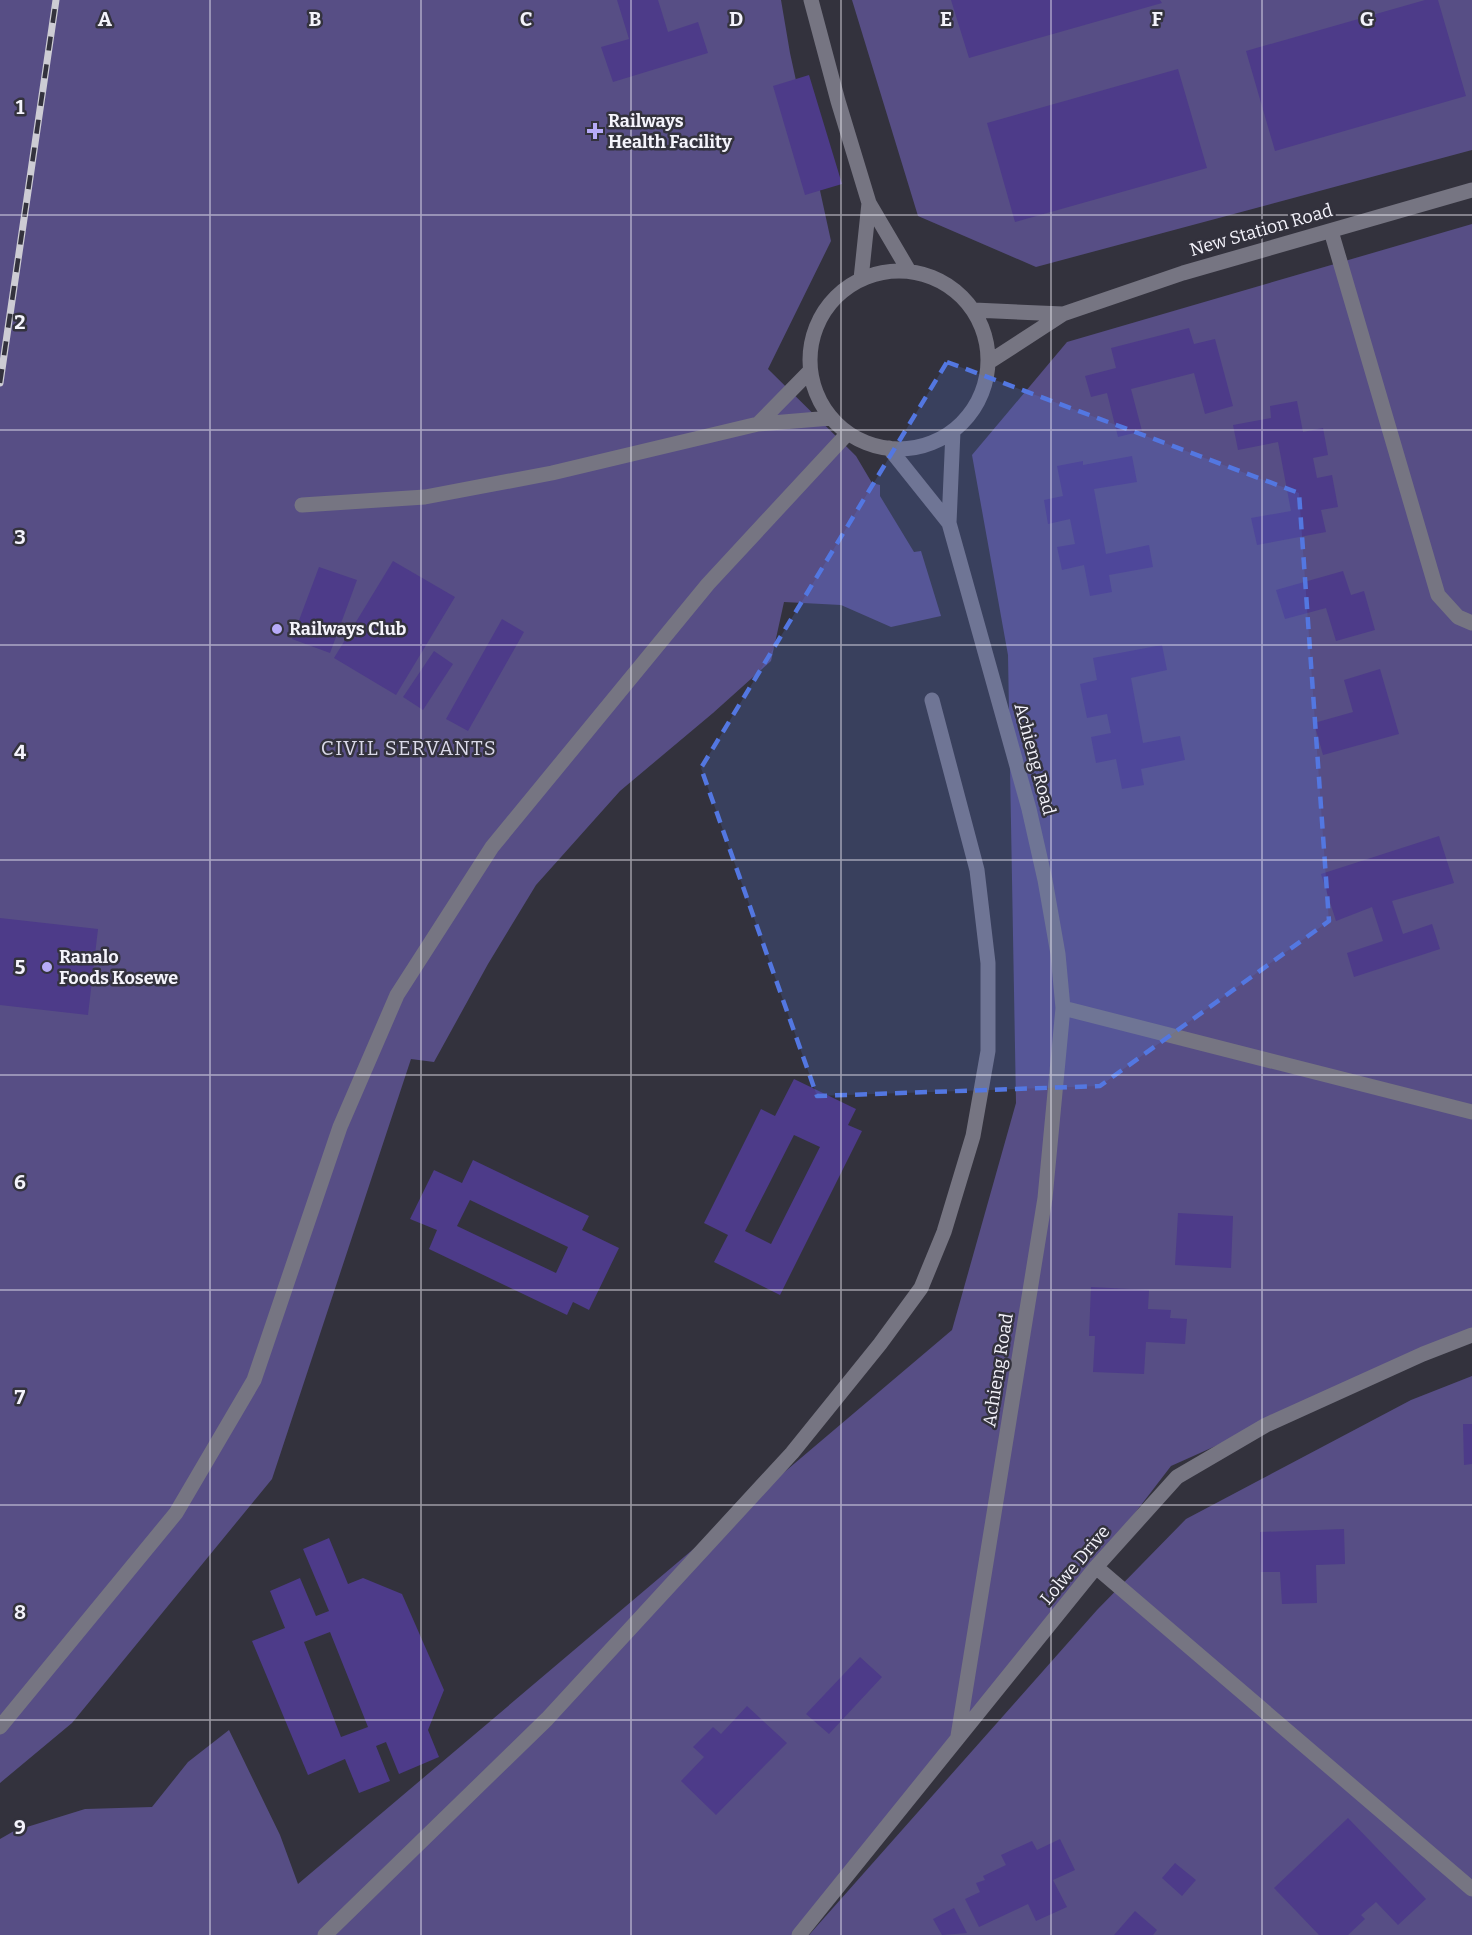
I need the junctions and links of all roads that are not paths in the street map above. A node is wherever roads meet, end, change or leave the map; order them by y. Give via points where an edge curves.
1 (811, 0) edge
2 (1472, 190) edge
3 (869, 204) junction
4 (1331, 231) junction
5 (909, 271) junction
6 (861, 279) junction
7 (974, 310) junction
8 (1063, 314) junction
9 (989, 362) junction
10 (810, 371) junction
11 (831, 418) junction
12 (758, 424) junction
13 (953, 431) junction
14 (848, 433) junction
15 (889, 448) junction
16 (302, 505) dead end
17 (949, 523) junction
18 (1472, 623) edge
19 (932, 700) dead end
20 (1063, 1008) junction
21 (1472, 1112) edge
22 (1472, 1335) edge
23 (1096, 1567) junction
24 (0, 1726) edge
25 (958, 1736) junction
26 (1472, 1889) edge
27 (325, 1935) edge
28 (799, 1935) edge

1 - 3 street
2 - 4 street, New Station Road
3 - 5 street
3 - 6 street
4 - 8 street, New Station Road via 1183,273
4 - 18 street via 1438,595 1458,617
5 - 6 street via 884,272
5 - 7 street via 946,284
6 - 10 street via 838,295 821,316 811,343
7 - 8 street, New Station Road
7 - 9 street via 983,326
8 - 9 street, New Station Road
9 - 13 street via 984,388 972,412
10 - 11 street via 821,404
10 - 12 street
11 - 12 street
11 - 14 street
12 - 16 street via 552,473 425,497
13 - 15 street via 911,448
13 - 17 street
14 - 15 street
14 - 24 street via 708,584 492,847 397,995 340,1127 254,1380 176,1513
15 - 17 street
17 - 20 street, Achieng Road via 1029,809 1056,944
19 - 27 street via 977,870 988,963 988,1051 973,1136 945,1232 921,1288 784,1461 547,1719
20 - 21 street
20 - 25 street, Achieng Road via 1045,1198
22 - 23 street, Lolwe Drive via 1266,1425 1177,1478
23 - 25 street, Lolwe Drive
23 - 26 street
25 - 28 street, Lolwe Drive

